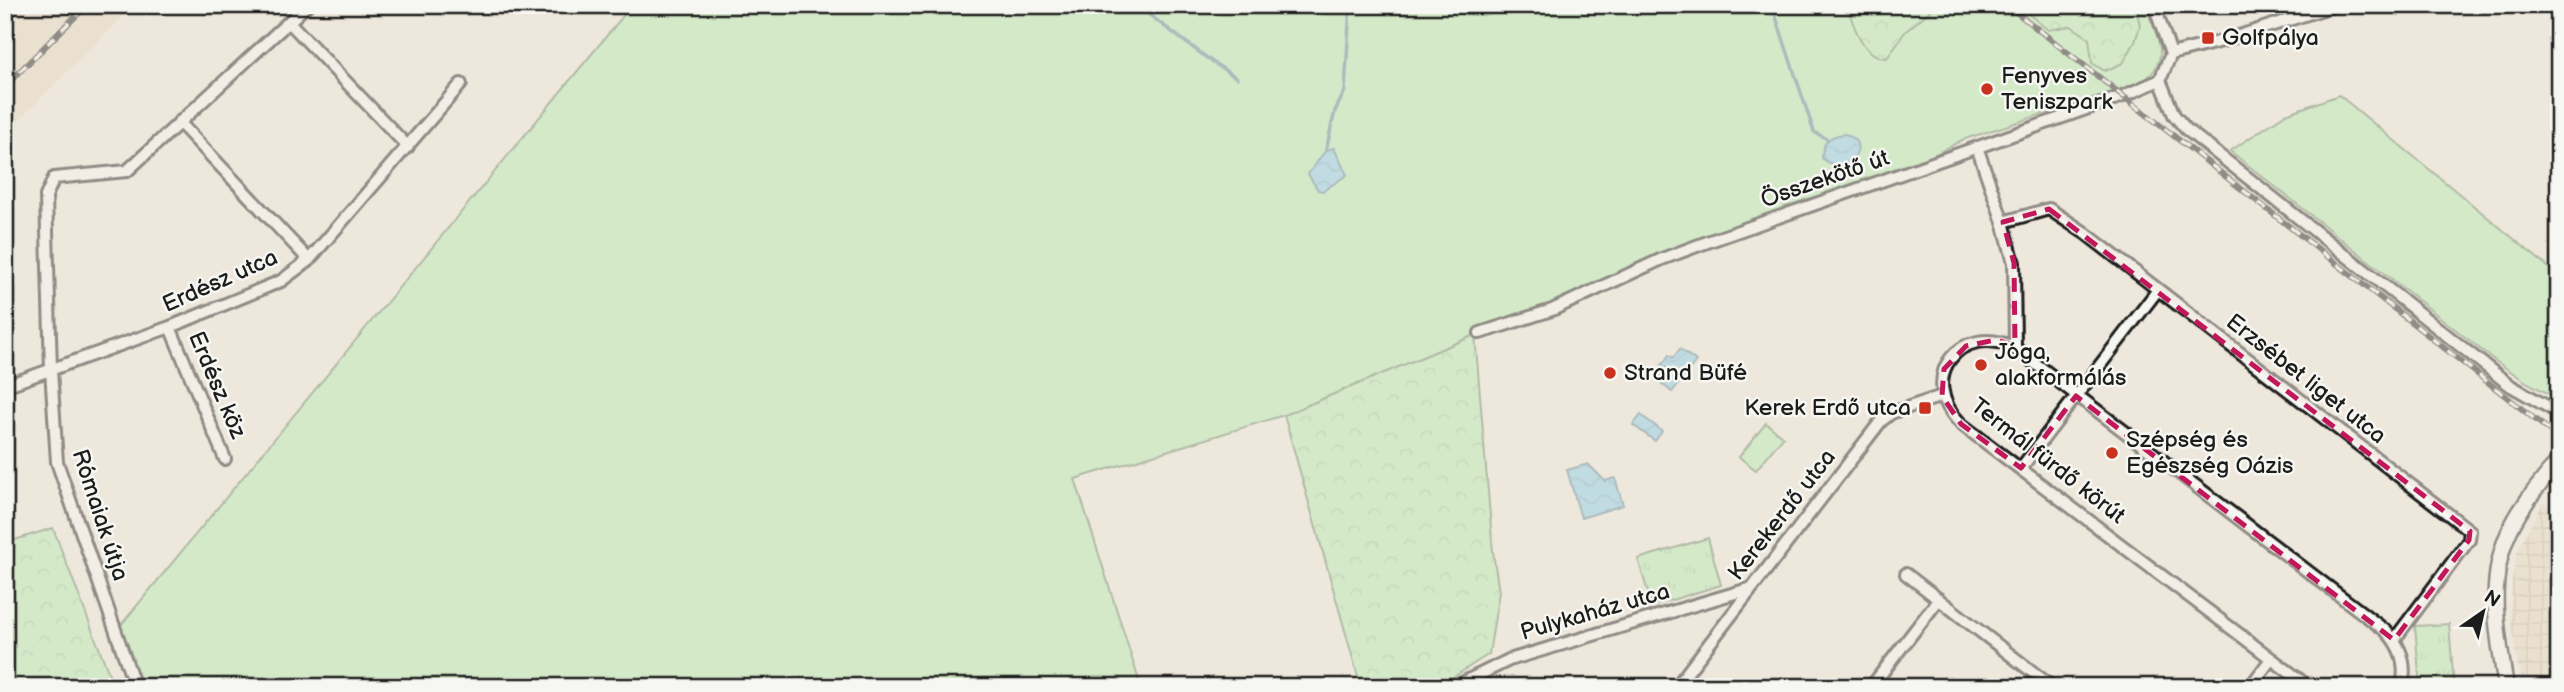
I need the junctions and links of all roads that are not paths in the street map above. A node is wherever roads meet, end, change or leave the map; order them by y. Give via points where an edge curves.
1 (307, 5) edge
2 (2154, 5) edge
3 (2336, 5) edge
4 (289, 22) junction
5 (2171, 54) junction
6 (2160, 80) junction
7 (461, 84) dead end
8 (179, 122) junction
9 (1976, 147) junction
10 (408, 148) junction
11 (2003, 222) junction
12 (309, 260) junction
13 (2157, 291) junction
14 (170, 327) junction
15 (1480, 333) dead end
16 (2015, 348) junction
17 (51, 370) junction
18 (5, 386) edge
19 (1942, 396) junction
20 (2076, 396) junction
21 (2559, 413) edge
22 (225, 459) dead end
23 (2559, 460) edge
24 (2021, 468) junction
25 (1906, 575) dead end
26 (1752, 588) junction
27 (1939, 599) junction
28 (2394, 640) junction
29 (2272, 659) junction
30 (135, 687) edge
31 (1454, 687) edge
32 (1676, 687) edge
33 (1871, 687) edge
34 (2052, 687) edge
35 (2250, 687) edge
36 (2309, 687) edge
37 (2402, 687) edge
38 (2506, 687) edge

1 - 4 street
2 - 5 street
3 - 5 street
4 - 8 street
4 - 10 street
5 - 6 street
6 - 9 street, Összekötő út
6 - 21 street via 2174,115 2186,129 2511,386
7 - 10 street, Erdész utca
8 - 12 street
8 - 17 street, Rómaiak útja via 127,171 54,178 50,184 46,196
9 - 11 street
9 - 15 street, Összekötő út via 1662,259 1552,310
10 - 12 street, Erdész utca
11 - 13 street, Erzsébet liget utca via 2049,209
11 - 16 street via 2014,263
12 - 14 street, Erdész utca via 281,281
13 - 20 street
13 - 28 street, Erzsébet liget utca via 2470,531 2469,540
14 - 17 street, Erdész utca
14 - 22 street, Erdész köz
16 - 19 street, Termál fürdő körút via 1986,340 1959,350 1942,376
16 - 20 street, Termál fürdő körút
17 - 18 street, Erdész utca
17 - 30 street, Rómaiak útja via 57,462
19 - 24 street, Termál fürdő körút via 1961,424
19 - 26 street, Kerekerdő utca via 1881,421
20 - 24 street
20 - 28 street, Termál fürdő körút
23 - 38 street via 2523,506 2499,563 2494,601
24 - 29 street, Termál fürdő körút
25 - 27 street
26 - 31 street, Pulykaház utca via 1509,660
26 - 32 street, Kerekerdő utca
27 - 33 street
27 - 34 street
28 - 37 street via 2403,659
29 - 35 street
29 - 36 street, Termál fürdő körút

